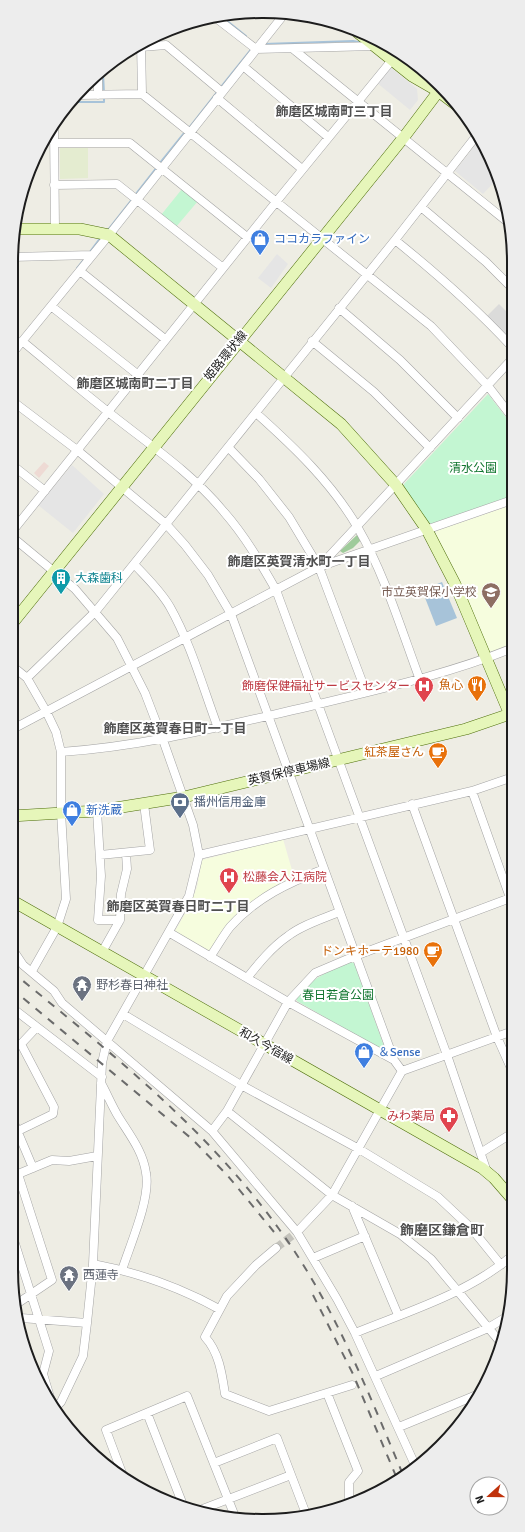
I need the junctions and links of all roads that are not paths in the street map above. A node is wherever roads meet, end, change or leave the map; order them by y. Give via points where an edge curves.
1 (280, 19) edge
2 (221, 22) edge
3 (150, 45) edge
4 (375, 45) edge
5 (256, 49) junction
6 (293, 49) junction
7 (141, 50) edge
8 (385, 51) edge
9 (392, 60) junction
10 (243, 66) junction
11 (98, 82) edge
12 (429, 84) edge
13 (437, 92) edge
14 (142, 94) junction
15 (85, 95) edge
16 (98, 95) junction
17 (220, 95) junction
18 (358, 100) junction
19 (190, 132) junction
20 (54, 135) edge
21 (328, 137) junction
22 (404, 137) junction
23 (474, 139) edge
24 (54, 143) junction
25 (162, 167) junction
26 (302, 168) junction
27 (447, 173) junction
28 (54, 185) junction
29 (137, 200) junction
30 (276, 202) junction
31 (420, 207) junction
32 (503, 218) edge
33 (55, 229) junction
34 (20, 230) edge
35 (109, 236) junction
36 (248, 237) junction
37 (321, 238) junction
38 (395, 240) junction
39 (92, 255) junction
40 (18, 257) edge
41 (222, 268) junction
42 (80, 271) junction
43 (367, 274) junction
44 (507, 283) edge
45 (193, 305) junction
46 (51, 306) junction
47 (339, 308) junction
48 (18, 336) edge
49 (165, 339) junction
50 (23, 340) junction
51 (239, 340) junction
52 (312, 341) junction
53 (507, 342) edge
54 (18, 346) edge
55 (507, 365) edge
56 (137, 374) junction
57 (284, 377) junction
58 (488, 386) junction
59 (18, 405) edge
60 (107, 411) junction
61 (507, 411) edge
62 (256, 412) junction
63 (458, 418) junction
64 (154, 446) junction
65 (228, 448) junction
66 (430, 448) junction
67 (77, 450) junction
68 (18, 470) edge
69 (197, 485) junction
70 (396, 485) junction
71 (122, 487) junction
72 (45, 491) junction
73 (507, 502) edge
74 (166, 524) junction
75 (18, 525) edge
76 (357, 527) junction
77 (426, 530) junction
78 (18, 540) edge
79 (369, 549) junction
80 (134, 564) junction
81 (319, 567) junction
82 (54, 571) junction
83 (276, 590) junction
84 (96, 611) junction
85 (231, 614) junction
86 (18, 615) edge
87 (185, 638) junction
88 (507, 650) edge
89 (486, 659) junction
90 (132, 666) junction
91 (18, 671) edge
92 (27, 678) junction
93 (420, 680) junction
94 (366, 692) junction
95 (317, 704) junction
96 (507, 705) edge
97 (46, 711) junction
98 (268, 716) junction
99 (507, 717) edge
100 (18, 726) edge
101 (218, 728) junction
102 (163, 740) junction
103 (61, 752) junction
104 (339, 761) junction
105 (288, 772) junction
106 (507, 779) edge
107 (472, 791) junction
108 (184, 797) junction
109 (144, 804) junction
110 (412, 804) junction
111 (18, 810) edge
112 (97, 811) junction
113 (61, 812) junction
114 (18, 816) edge
115 (358, 817) junction
116 (309, 829) junction
117 (126, 853) junction
118 (100, 855) junction
119 (199, 855) junction
120 (324, 869) junction
121 (507, 884) edge
122 (507, 899) edge
123 (18, 904) edge
124 (339, 912) junction
125 (455, 918) junction
126 (120, 920) junction
127 (57, 927) junction
128 (170, 933) junction
129 (403, 938) junction
130 (102, 952) junction
131 (355, 956) junction
132 (210, 957) junction
133 (18, 958) edge
134 (32, 971) junction
135 (144, 977) junction
136 (247, 978) junction
137 (288, 1002) junction
138 (18, 1013) edge
139 (123, 1014) junction
140 (36, 1028) junction
141 (507, 1033) edge
142 (497, 1037) junction
143 (107, 1041) junction
144 (264, 1045) junction
145 (447, 1055) junction
146 (507, 1059) edge
147 (394, 1060) junction
148 (402, 1071) junction
149 (102, 1080) junction
150 (241, 1085) junction
151 (227, 1111) junction
152 (379, 1111) junction
153 (18, 1130) joint
154 (212, 1131) junction
155 (507, 1136) edge
156 (359, 1149) junction
157 (482, 1152) junction
158 (97, 1156) junction
159 (33, 1168) junction
160 (487, 1172) junction
161 (18, 1174) edge
162 (18, 1186) edge
163 (507, 1193) edge
164 (332, 1195) junction
165 (352, 1206) junction
166 (297, 1232) junction
167 (365, 1236) junction
168 (276, 1248) tunnel mouth
169 (18, 1253) edge
170 (313, 1258) junction
171 (507, 1260) edge
172 (93, 1264) junction
173 (501, 1265) junction
174 (122, 1270) junction
175 (458, 1290) junction
176 (31, 1294) junction
177 (20, 1302) edge
178 (219, 1310) junction
179 (398, 1315) junction
180 (23, 1318) edge
181 (38, 1318) junction
182 (501, 1320) edge
183 (87, 1323) junction
184 (488, 1328) junction
185 (355, 1333) junction
186 (497, 1339) edge
187 (376, 1376) junction
188 (46, 1383) edge
189 (352, 1386) dead end
190 (328, 1393) junction
191 (471, 1397) edge
192 (59, 1404) edge
193 (147, 1413) junction
194 (399, 1427) junction
195 (414, 1461) edge
196 (214, 1463) junction
197 (120, 1468) edge
198 (291, 1475) junction
199 (348, 1498) edge
200 (228, 1499) junction
201 (181, 1500) edge
202 (207, 1507) edge
203 (304, 1510) edge
204 (234, 1512) edge

1 - 5 street
2 - 5 street
3 - 17 street via 166,46
4 - 6 street
5 - 6 street
5 - 10 street
6 - 18 street
7 - 14 street
8 - 9 main road
9 - 12 main road via 412,76
9 - 18 street
10 - 17 street
10 - 21 street
11 - 16 street
13 - 22 main road, 姫路環状線
14 - 16 street
14 - 19 street
15 - 16 street
17 - 19 street
17 - 26 street
18 - 21 street
18 - 22 street
19 - 25 street
19 - 30 street
20 - 24 street
21 - 26 street
22 - 27 street
22 - 37 main road, 姫路環状線
23 - 27 street
24 - 25 street via 130,143
24 - 28 street
25 - 29 street
25 - 36 street
26 - 30 street
27 - 31 street
27 - 32 street
28 - 29 street via 117,184
28 - 33 street
29 - 35 street
29 - 41 street
30 - 36 street
30 - 37 street
31 - 38 street
31 - 44 street
33 - 34 main road
33 - 35 main road via 80,229
35 - 39 street
35 - 45 main road
36 - 41 street
37 - 43 street
37 - 51 main road, 姫路環状線
38 - 43 street
38 - 53 street via 435,272
39 - 40 street
39 - 42 street
41 - 45 street
42 - 46 street
42 - 49 street
43 - 47 street
43 - 58 street via 430,326
45 - 49 street
45 - 51 main road
46 - 50 street
46 - 56 street
47 - 52 street
47 - 63 street via 400,360
48 - 50 street
49 - 56 street
50 - 54 street
50 - 60 street
51 - 57 main road
51 - 64 main road, 姫路環状線
52 - 57 street
52 - 66 street via 374,392
55 - 58 street
56 - 60 street
57 - 62 street
57 - 70 main road via 341,424
58 - 61 street
58 - 63 street
59 - 67 street
60 - 64 street
60 - 67 street
62 - 65 street
62 - 76 street via 294,447 326,482
63 - 66 street
64 - 69 street
64 - 71 main road, 姫路環状線
65 - 69 street
65 - 81 street via 259,479 289,517
66 - 70 street
67 - 71 street
67 - 72 street
68 - 72 street
69 - 74 street
69 - 83 street via 223,511 251,546
70 - 76 street
70 - 77 main road
71 - 74 street
71 - 82 main road, 姫路環状線
72 - 75 street
73 - 77 street
74 - 80 street
74 - 85 street via 186,545 208,575
76 - 79 street
76 - 81 street
77 - 79 street
77 - 89 main road via 455,584
78 - 82 street
79 - 81 street
79 - 93 street
80 - 84 street
80 - 87 street via 170,606
81 - 83 street
81 - 94 street
82 - 84 street
82 - 86 main road, 姫路環状線
83 - 85 street
83 - 95 street
84 - 90 street via 117,638
84 - 92 street
85 - 87 street
85 - 98 street
87 - 90 street
87 - 101 street
88 - 89 street
89 - 93 street
89 - 96 main road
90 - 97 street
90 - 102 street
91 - 92 street
92 - 97 street
93 - 94 street
94 - 95 street
95 - 98 street
95 - 104 street
97 - 100 street
97 - 103 street via 56,732
98 - 101 street
98 - 105 street
99 - 104 main road, 英賀保停車場線
101 - 102 street
102 - 103 street via 109,749
102 - 108 street
103 - 113 street
104 - 105 main road, 英賀保停車場線
104 - 115 street
105 - 108 main road, 英賀保停車場線
105 - 116 street
106 - 107 street
107 - 110 street
107 - 121 street
108 - 109 main road, 英賀保停車場線
108 - 119 street
109 - 112 main road, 英賀保停車場線
109 - 117 street via 150,850
110 - 115 street
110 - 125 street
111 - 113 main road, 英賀保停車場線 via 54,809
112 - 113 main road, 英賀保停車場線
112 - 118 street
113 - 114 main road, 英賀保停車場線 via 54,815
113 - 127 street via 66,899
115 - 116 street
115 - 129 street
116 - 119 street
116 - 120 street
117 - 118 street
117 - 126 street via 127,869 120,894
118 - 126 street via 98,920
119 - 128 street via 190,896
120 - 124 street
120 - 132 street via 289,882 254,904 230,927
122 - 125 street
123 - 127 main road, 和久今宿線
124 - 131 street
124 - 136 street via 288,935
125 - 129 street
125 - 142 street
126 - 130 street
127 - 130 main road, 和久今宿線
127 - 134 street
128 - 132 street
128 - 135 street
129 - 131 street
129 - 145 street
130 - 135 main road, 和久今宿線
131 - 137 street via 315,973
131 - 147 street
132 - 136 street
133 - 134 street
134 - 143 street via 54,990 62,1003
135 - 139 street
135 - 144 main road, 和久今宿線
136 - 137 street
137 - 144 street
137 - 147 street
138 - 140 street
139 - 143 street
139 - 150 street
140 - 149 street
140 - 153 street via 22,1044 54,1107 53,1114
141 - 142 street
142 - 145 street
142 - 146 street
143 - 149 street via 102,1063
143 - 154 street
144 - 150 street
144 - 152 main road, 和久今宿線
145 - 148 street
145 - 157 street
147 - 148 street
148 - 152 street
149 - 158 street
149 - 174 street via 118,1116 141,1154 147,1174 144,1202
150 - 151 street
150 - 156 street
151 - 154 street
151 - 164 street
152 - 156 street
152 - 160 main road, 和久今宿線
153 - 159 street
154 - 166 street
155 - 157 street
156 - 164 street
156 - 173 street via 438,1197 471,1228
157 - 160 street
158 - 159 street via 69,1161 52,1160
158 - 172 street
159 - 161 street
160 - 163 main road, 和久今宿線
162 - 176 street via 52,1280
164 - 165 street
164 - 166 street
165 - 167 street
165 - 175 street via 400,1234 431,1259
166 - 170 street
167 - 170 street
167 - 179 street
168 - 178 street via 256,1265
169 - 176 street
170 - 185 street
171 - 173 street
172 - 174 street
172 - 183 street
173 - 175 street
174 - 178 street via 201,1299
175 - 179 street
175 - 184 street
176 - 177 street
176 - 181 street
178 - 190 street via 205,1337 213,1345 217,1355 225,1394 269,1411
179 - 185 street
180 - 181 street
181 - 183 street
181 - 188 street via 49,1351 43,1374
182 - 184 street
183 - 192 street via 83,1356
184 - 186 street
184 - 187 street
185 - 187 street
187 - 194 street
189 - 190 street
190 - 199 street via 358,1471 349,1482
191 - 194 street
193 - 196 street via 187,1396
193 - 197 street via 106,1430
193 - 201 street
194 - 195 street
196 - 198 street via 277,1438
196 - 200 street
198 - 200 street
198 - 203 street
200 - 202 street
200 - 204 street

